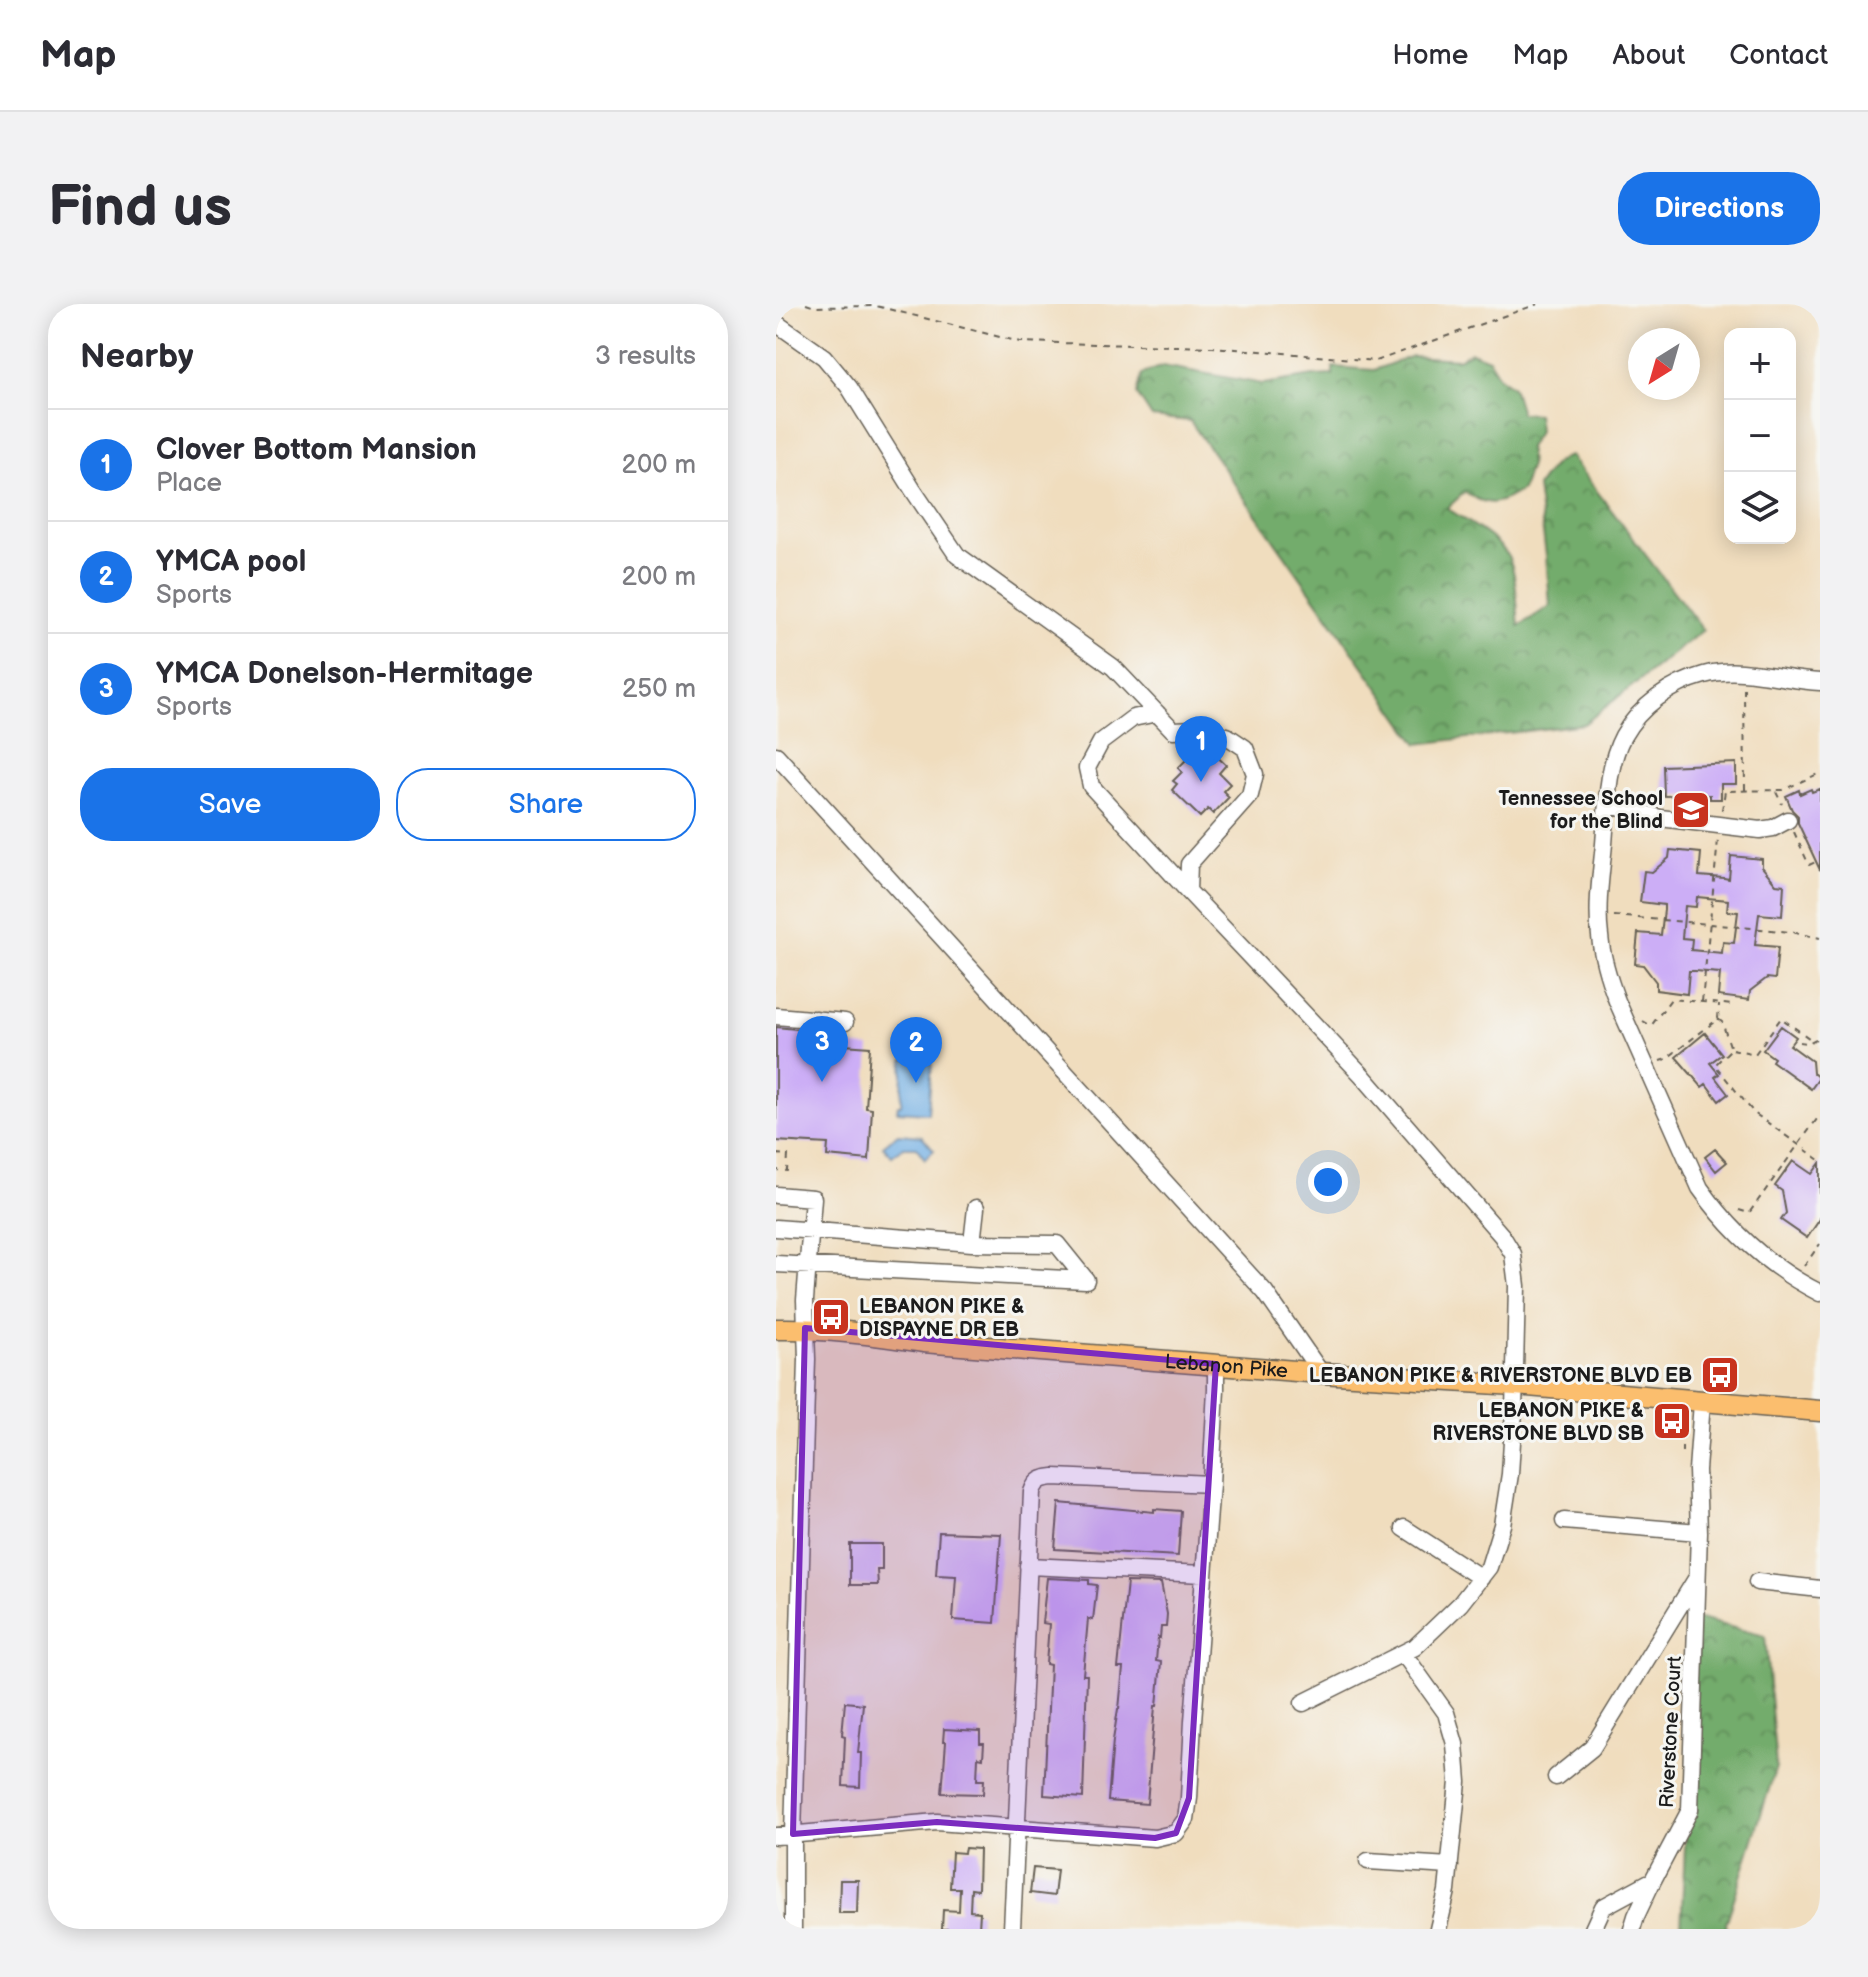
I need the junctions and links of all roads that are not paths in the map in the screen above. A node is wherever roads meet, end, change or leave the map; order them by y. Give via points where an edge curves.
1 (776, 323) edge
2 (1820, 682) edge
3 (1157, 713) junction
4 (776, 755) edge
5 (1607, 804) junction
6 (1788, 820) dead end
7 (1188, 891) junction
8 (776, 1016) edge
9 (816, 1019) junction
10 (845, 1022) dead end
11 (818, 1051) dead end
12 (776, 1195) edge
13 (976, 1208) dead end
14 (776, 1228) edge
15 (810, 1230) junction
16 (972, 1243) junction
17 (776, 1264) edge
18 (808, 1266) junction
19 (1820, 1293) edge
20 (805, 1328) junction
21 (776, 1329) edge
22 (1216, 1364) junction
23 (1321, 1373) junction
24 (1515, 1385) junction
25 (1702, 1402) junction
26 (1820, 1411) edge
27 (1211, 1484) junction
28 (1564, 1521) dead end
29 (1404, 1528) dead end
30 (1699, 1532) junction
31 (1028, 1566) junction
32 (1204, 1574) junction
33 (1697, 1577) junction
34 (1481, 1578) junction
35 (1757, 1582) dead end
36 (1820, 1589) edge
37 (1403, 1653) junction
38 (1303, 1703) dead end
39 (1556, 1777) dead end
40 (1017, 1828) junction
41 (793, 1834) junction
42 (776, 1836) edge
43 (1368, 1861) dead end
44 (1450, 1866) junction
45 (1653, 1880) junction
46 (793, 1929) edge
47 (1012, 1929) edge
48 (1438, 1929) edge
49 (1593, 1929) edge
50 (1632, 1929) edge

1 - 3 street via 824,357 849,387 957,555 1113,667
2 - 5 street via 1719,672 1667,691 1621,739
3 - 7 street via 1133,718 1101,742 1087,768 1091,786
3 - 7 street via 1173,730 1227,736 1245,748 1255,774 1250,795 1189,864
4 - 23 street via 1265,1292
5 - 6 street via 1660,818 1760,830
5 - 19 street via 1599,935 1607,974 1632,1037 1695,1178 1711,1202 1758,1253
7 - 24 street via 1362,1075 1502,1236 1513,1254 1517,1286
8 - 9 street
9 - 10 street
9 - 11 street
12 - 15 street via 813,1198
13 - 16 street
14 - 15 street
15 - 16 street
15 - 18 street
16 - 18 street via 1057,1244 1086,1280
17 - 18 street
18 - 20 street
20 - 21 main road, Lebanon Pike
20 - 22 main road, Lebanon Pike
20 - 41 street
22 - 23 main road, Lebanon Pike
22 - 27 street
23 - 24 main road, Lebanon Pike
24 - 25 main road, Lebanon Pike
24 - 34 street via 1502,1525
25 - 26 main road, Lebanon Pike
25 - 30 street, Riverstone Court
27 - 31 street via 1043,1478 1032,1492
27 - 32 street
28 - 30 street
29 - 34 street
30 - 33 street, Riverstone Court
31 - 32 street
31 - 40 street
32 - 40 street via 1189,1798 1186,1819 1176,1833 1155,1838
33 - 39 street, Riverstone Court via 1592,1748
33 - 45 street, Riverstone Court via 1690,1810
34 - 37 street via 1460,1604
35 - 36 street
37 - 38 street
37 - 44 street via 1446,1713 1455,1744 1458,1782
40 - 41 street via 937,1822
40 - 47 street
41 - 42 street
41 - 46 street
43 - 44 street
44 - 48 street
45 - 49 street via 1603,1907
45 - 50 street, Riverstone Court

